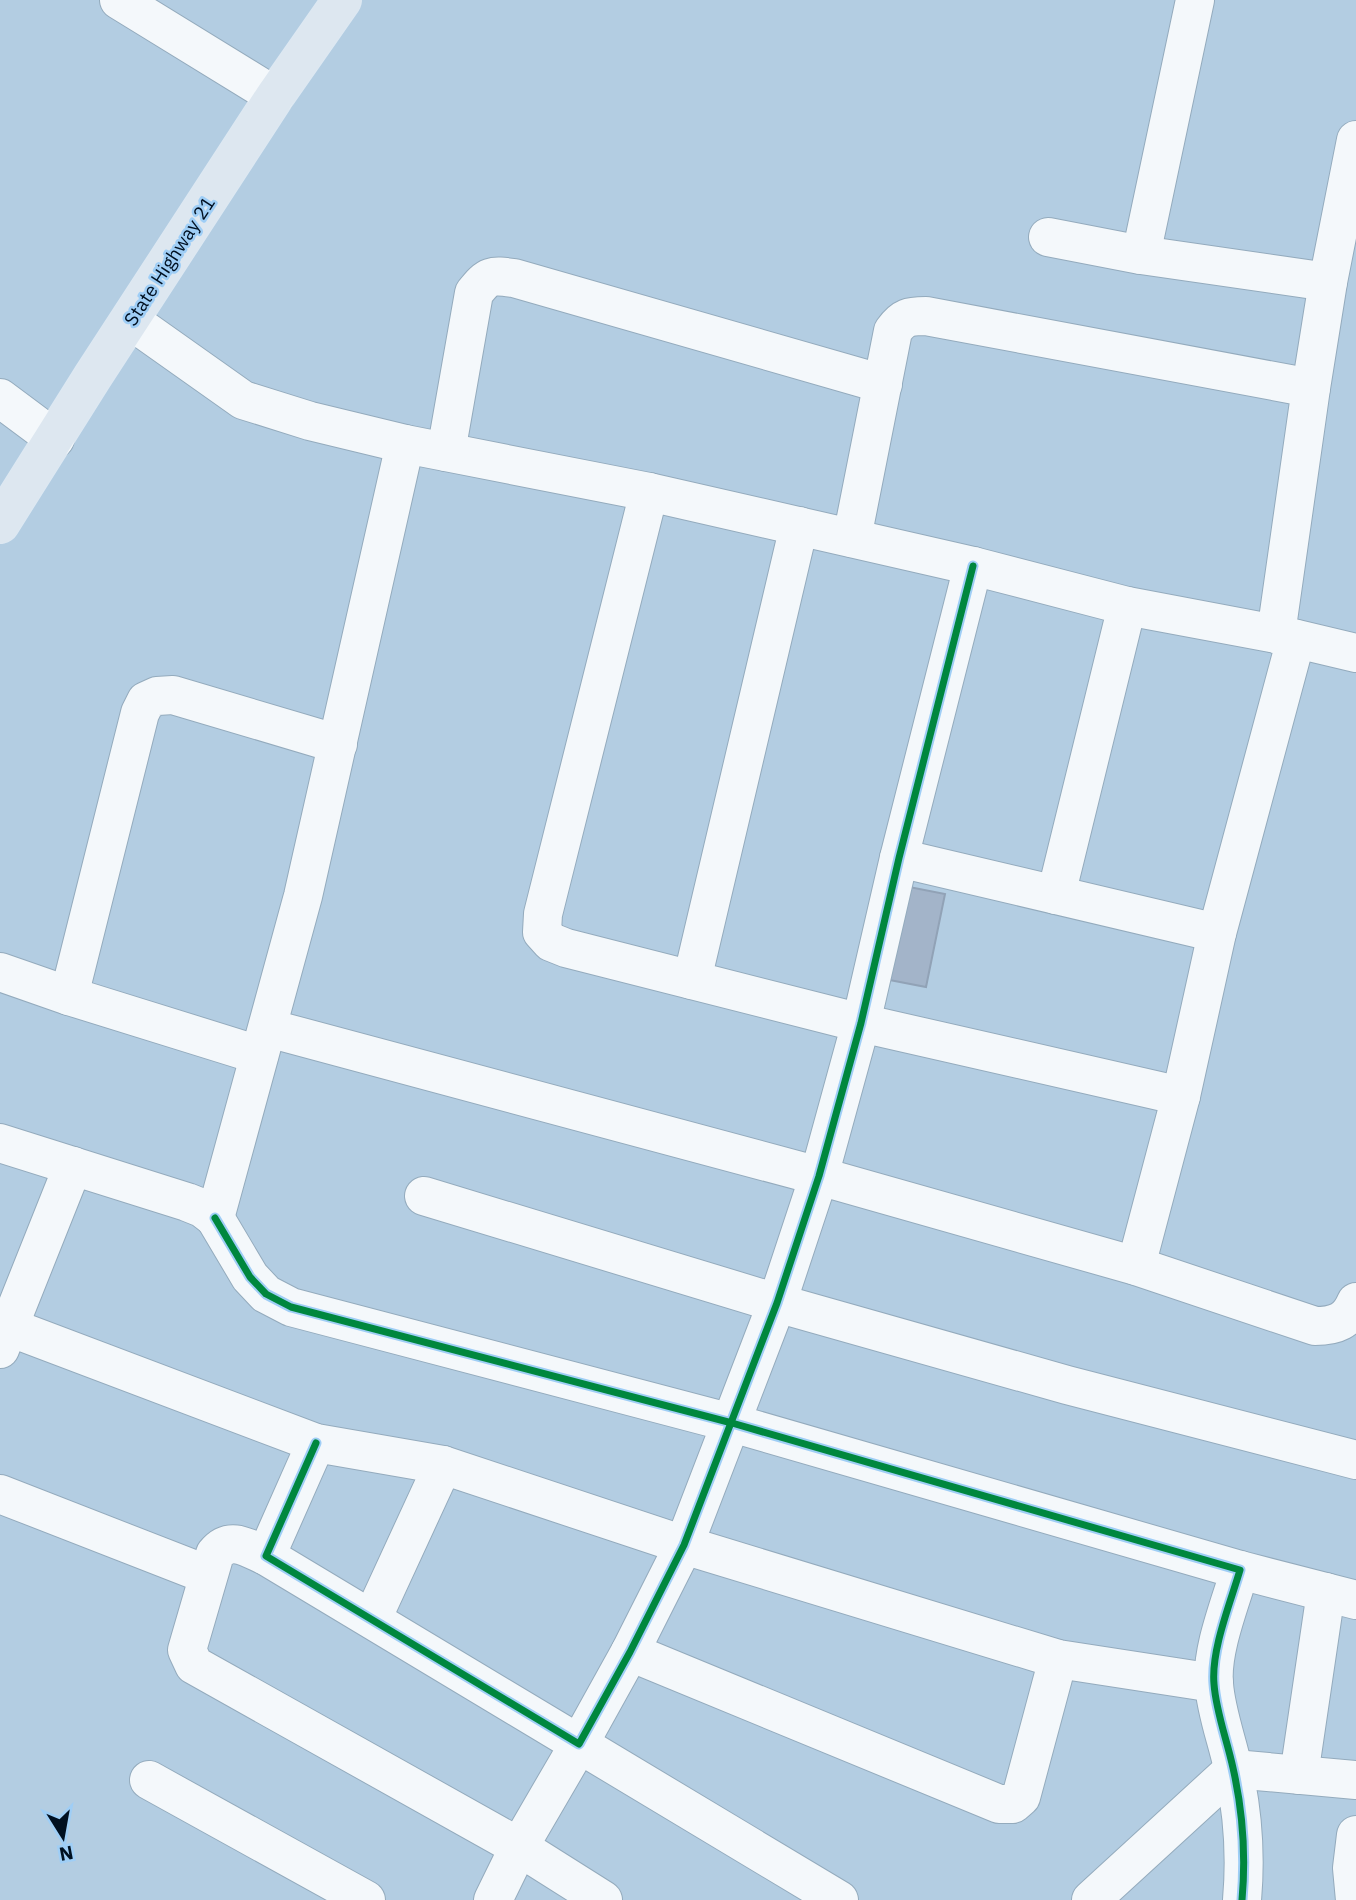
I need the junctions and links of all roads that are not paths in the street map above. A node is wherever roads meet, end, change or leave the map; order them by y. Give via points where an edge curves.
1 (119, 0) edge
2 (342, 0) edge
3 (1195, 0) edge
4 (275, 96) junction
5 (1356, 140) edge
6 (1048, 237) dead end
7 (1141, 255) junction
8 (1328, 282) junction
9 (130, 320) junction
10 (883, 384) junction
11 (1311, 388) junction
12 (0, 398) edge
13 (55, 439) junction
14 (405, 444) junction
15 (446, 452) junction
16 (649, 492) junction
17 (0, 524) edge
18 (799, 526) junction
19 (852, 538) junction
20 (973, 566) junction
21 (1127, 607) junction
22 (1286, 636) junction
23 (1356, 653) edge
24 (338, 744) junction
25 (899, 858) junction
26 (1056, 895) junction
27 (1217, 933) junction
28 (0, 972) edge
29 (692, 980) junction
30 (69, 996) junction
31 (861, 1023) junction
32 (264, 1042) junction
33 (1181, 1096) junction
34 (0, 1143) edge
35 (73, 1166) junction
36 (819, 1176) junction
37 (424, 1196) dead end
38 (215, 1218) junction
39 (1136, 1266) junction
40 (1356, 1302) edge
41 (777, 1303) junction
42 (5, 1338) edge
43 (732, 1423) junction
44 (316, 1443) junction
45 (1356, 1460) edge
46 (443, 1465) junction
47 (0, 1494) edge
48 (684, 1545) junction
49 (266, 1556) junction
50 (1240, 1570) junction
51 (208, 1575) junction
52 (1341, 1596) edge
53 (372, 1619) junction
54 (630, 1652) junction
55 (1058, 1659) junction
56 (1214, 1683) junction
57 (579, 1744) junction
58 (1234, 1769) junction
59 (1299, 1775) junction
60 (149, 1780) dead end
61 (1356, 1780) edge
62 (1356, 1835) edge
63 (519, 1847) junction
64 (366, 1900) edge
65 (493, 1900) edge
66 (603, 1900) edge
67 (839, 1900) edge
68 (1091, 1900) edge
69 (1242, 1900) edge
70 (1355, 1900) edge

1 - 4 street
2 - 4 highway, State Highway 21
3 - 7 street
4 - 9 highway, State Highway 21
5 - 8 street
6 - 7 street
7 - 8 street
8 - 11 street
9 - 13 highway, State Highway 21
9 - 14 street via 243,401
10 - 11 street via 893,331 902,319 926,316
10 - 15 street via 499,276 485,279 474,293
10 - 19 street
11 - 22 street
12 - 13 street
13 - 17 highway, State Highway 21
14 - 15 street
14 - 24 street
15 - 16 street
16 - 18 street
16 - 29 street via 542,932 566,948
18 - 19 street
18 - 29 street
19 - 20 street
20 - 21 street
20 - 25 street
21 - 22 street
21 - 26 street
22 - 23 street
22 - 27 street
24 - 30 street via 173,695 146,701
24 - 32 street
25 - 26 street
25 - 31 street
26 - 27 street
27 - 33 street
28 - 30 street
29 - 31 street
30 - 32 street
31 - 33 street
31 - 36 street
32 - 36 street
32 - 38 street
33 - 39 street
34 - 35 street
35 - 38 street via 187,1202
35 - 42 street
36 - 39 street
36 - 41 street
37 - 41 street
38 - 43 street via 250,1277 266,1294 291,1307
39 - 40 street via 1315,1326 1342,1322
41 - 43 street
41 - 45 street
42 - 44 street
43 - 48 street
43 - 50 street
44 - 46 street
44 - 49 street
46 - 48 street
46 - 53 street
47 - 51 street
48 - 54 street
48 - 55 street
49 - 51 street via 229,1543 215,1554
49 - 53 street
50 - 52 street
50 - 56 street via 1217,1652
51 - 63 street via 187,1650 194,1665
52 - 59 street
53 - 57 street
54 - 55 street via 999,1804 1013,1804 1021,1797
54 - 57 street
55 - 56 street
56 - 58 street
57 - 63 street
57 - 67 street
58 - 59 street
58 - 68 street
58 - 69 street via 1244,1828
59 - 61 street
60 - 64 street
62 - 70 street
63 - 65 street
63 - 66 street

